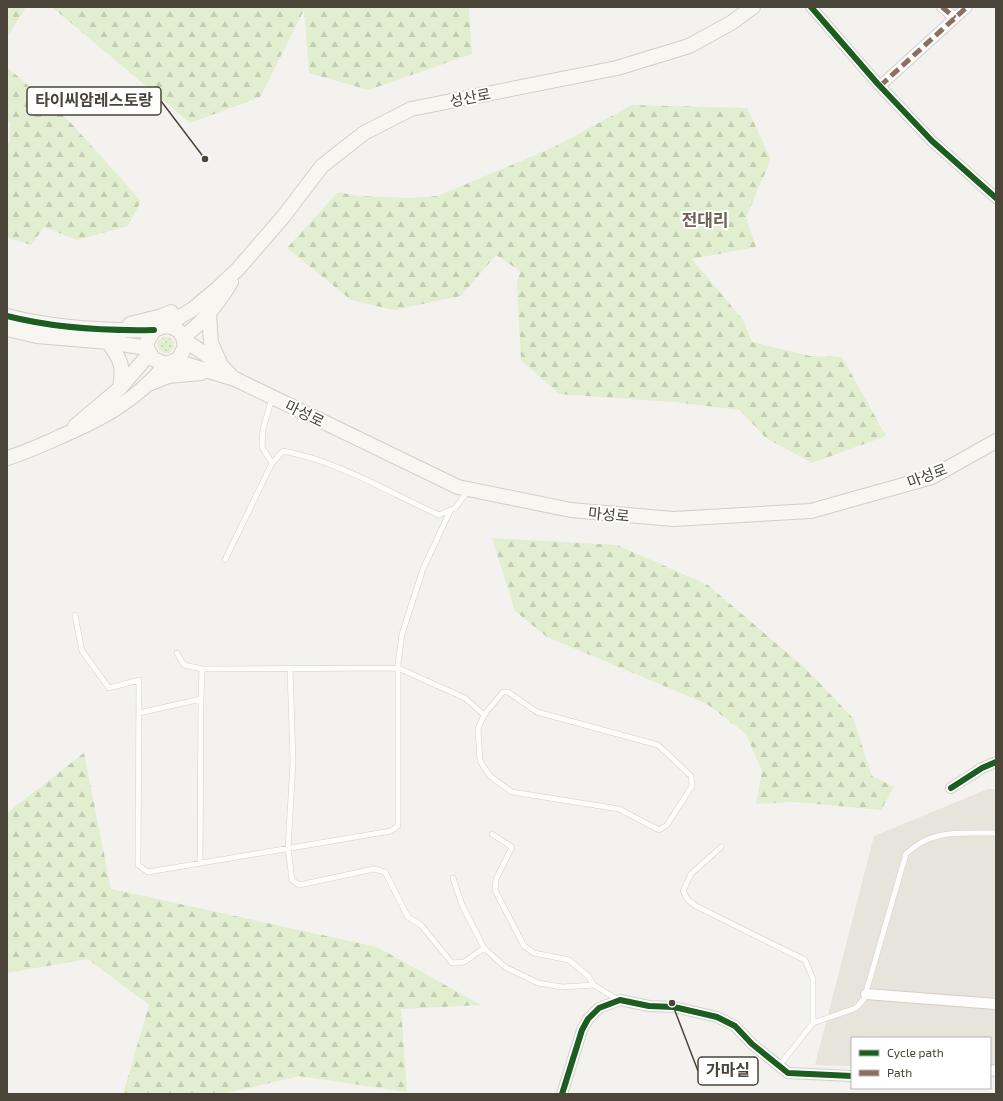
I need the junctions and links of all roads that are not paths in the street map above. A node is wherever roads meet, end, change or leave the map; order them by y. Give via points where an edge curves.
1 (753, 7) edge
2 (812, 7) edge
3 (942, 7) edge
4 (967, 7) edge
5 (955, 18) junction
6 (880, 86) junction
7 (995, 195) edge
8 (238, 269) junction
9 (218, 288) junction
10 (209, 314) junction
11 (7, 316) edge
12 (159, 328) junction
13 (7, 329) edge
14 (107, 336) junction
15 (184, 338) junction
16 (148, 351) junction
17 (170, 362) junction
18 (215, 368) junction
19 (147, 385) junction
20 (120, 388) junction
21 (272, 397) junction
22 (63, 436) junction
23 (996, 441) edge
24 (7, 458) edge
25 (272, 463) junction
26 (468, 489) junction
27 (450, 511) junction
28 (225, 560) dead end
29 (75, 615) dead end
30 (177, 653) dead end
31 (398, 668) junction
32 (290, 669) junction
33 (202, 670) junction
34 (202, 699) junction
35 (139, 713) junction
36 (484, 715) junction
37 (996, 762) edge
38 (951, 788) dead end
39 (996, 833) edge
40 (492, 834) dead end
41 (721, 847) dead end
42 (288, 848) junction
43 (200, 863) junction
44 (453, 878) dead end
45 (484, 948) junction
46 (594, 985) junction
47 (866, 994) junction
48 (620, 1000) junction
49 (996, 1004) edge
50 (814, 1023) junction
51 (779, 1066) junction
52 (851, 1076) edge
53 (562, 1094) edge

1 - 8 main road, 성산로 via 731,23 689,46 617,68 411,109 364,133 322,166 283,217
2 - 6 street
3 - 5 street
4 - 5 street
5 - 6 street
6 - 7 street via 932,140
8 - 9 main road
8 - 10 main road via 220,301
9 - 12 main road via 193,309
9 - 14 main road via 162,316
10 - 15 main road
10 - 18 main road
11 - 14 main road
12 - 14 main road
12 - 15 main road via 172,327
12 - 16 main road via 147,342
13 - 14 main road via 36,336
14 - 16 main road
14 - 20 main road via 122,364
15 - 17 main road via 184,352
15 - 18 main road
16 - 17 main road via 153,360
16 - 20 main road
17 - 18 main road, 마성로
17 - 19 main road
18 - 19 main road via 168,376
18 - 21 main road, 마성로
19 - 22 main road via 109,414
20 - 22 main road
21 - 25 lane via 263,430 262,447
21 - 26 main road, 마성로 via 458,487
22 - 24 main road
23 - 26 main road, 마성로 via 932,477 811,511 674,519 571,510
25 - 27 lane via 283,451 298,454 333,465 439,515
25 - 28 lane
26 - 27 lane
27 - 31 lane via 422,569 402,634
29 - 35 lane via 82,651 109,688 139,680
30 - 33 lane via 184,665
31 - 32 lane
31 - 36 lane via 465,698
31 - 42 lane via 398,826 391,831
32 - 33 lane
32 - 42 lane via 293,762
33 - 34 lane
34 - 35 lane
34 - 43 lane
35 - 43 lane via 138,865 148,872
36 - 36 lane via 478,729 480,760 490,776 512,792 619,809 658,830 667,825 692,786 691,776 658,745 537,712 508,692 503,692
37 - 38 street
39 - 47 lane via 941,834 917,844 906,854
40 - 46 lane via 512,847 496,879 495,890 524,946 534,953 569,960 588,976
41 - 50 lane via 691,874 683,891 688,900 696,906 805,960 813,979
42 - 43 lane
42 - 45 lane via 292,880 299,884 374,869 385,872 408,917 421,925 452,964 464,962
44 - 45 lane via 462,905
45 - 46 lane via 505,967 538,983 562,987
46 - 48 lane
47 - 49 street
47 - 50 lane via 856,1008
48 - 51 street via 650,1006 674,1007 717,1017 735,1026
48 - 53 street via 599,1008 588,1019
50 - 51 lane
51 - 52 street via 788,1073

